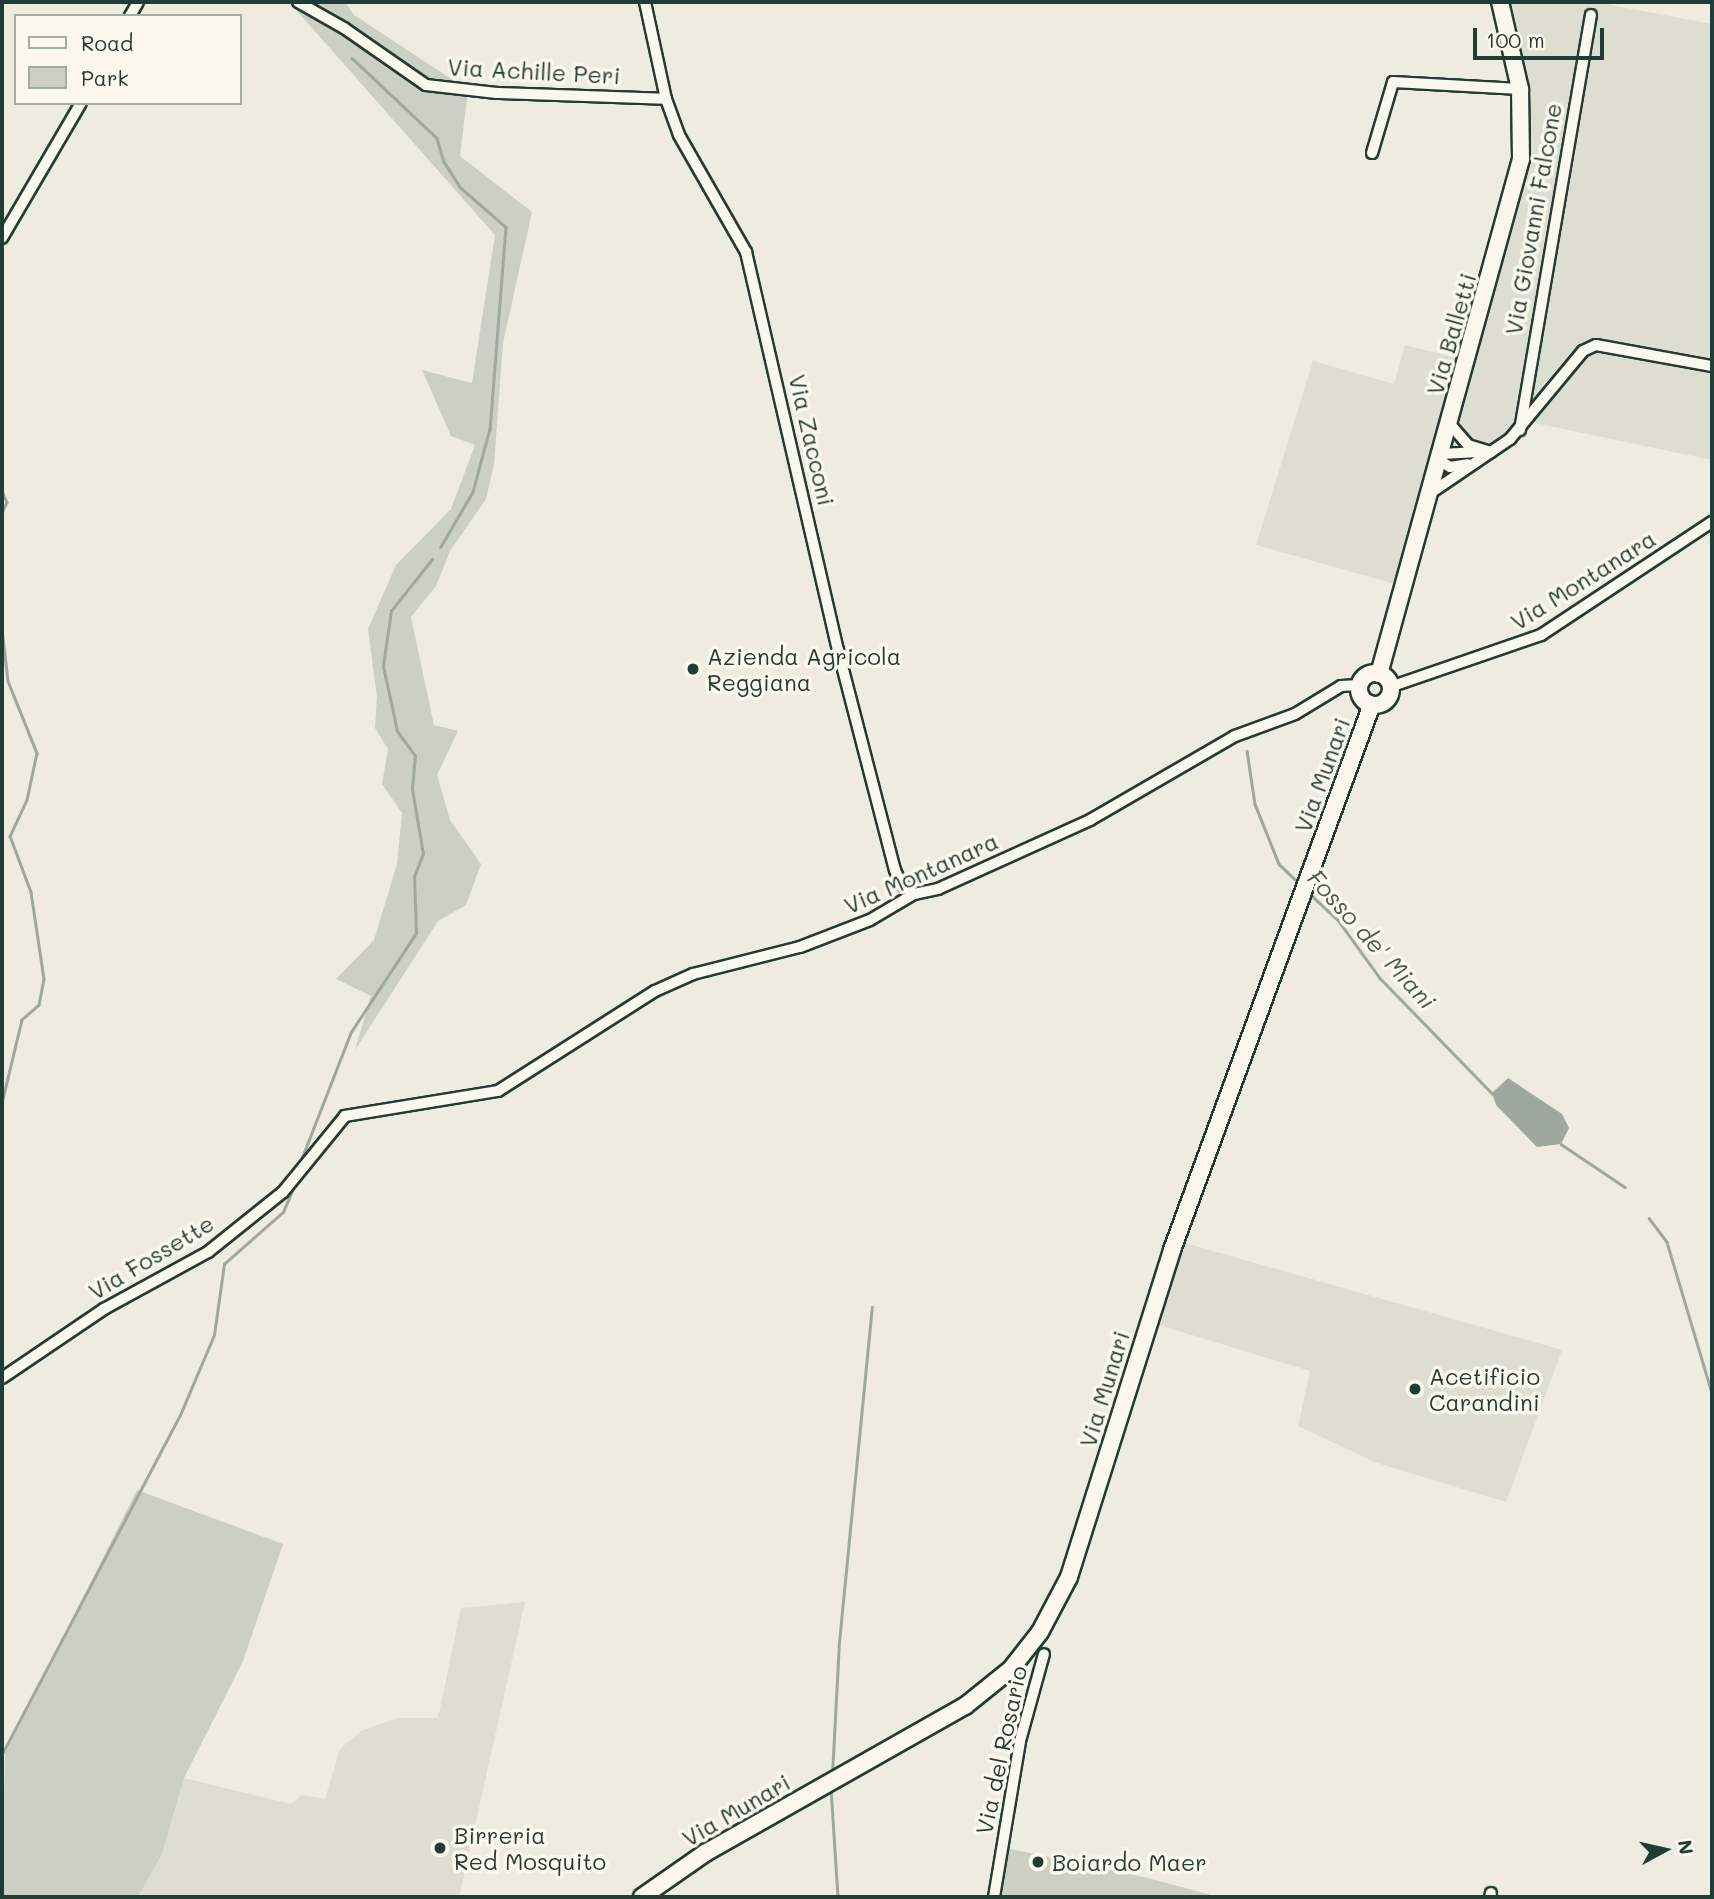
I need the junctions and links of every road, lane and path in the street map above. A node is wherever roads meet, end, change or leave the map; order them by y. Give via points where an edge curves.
1 (298, 2) edge
2 (646, 2) edge
3 (1500, 2) edge
4 (1591, 15) dead end
5 (1520, 89) junction
6 (666, 99) junction
7 (80, 105) edge
8 (1372, 153) dead end
9 (2, 238) edge
10 (1712, 366) edge
11 (1449, 424) junction
12 (1520, 430) junction
13 (1486, 455) junction
14 (1440, 457) junction
15 (1429, 494) junction
16 (1712, 522) edge
17 (1385, 680) junction
18 (1360, 685) junction
19 (1372, 704) junction
20 (914, 894) junction
21 (498, 1091) joint
22 (2, 1378) edge
23 (1044, 1654) dead end
24 (642, 1897) edge
25 (994, 1897) edge

1 - 6 street, Via Achille Peri via 426,85 498,93
2 - 6 street, Via Zacconi
3 - 5 main road, Via Balletti
4 - 12 street, Via Giovanni Falcone
5 - 8 street via 1393,82
5 - 11 main road, Via Balletti via 1523,127 1517,179
6 - 20 street, Via Zacconi via 690,160 726,211 746,252 838,650 897,877
7 - 9 street
10 - 12 street via 1596,345 1583,351
11 - 13 street
11 - 14 main road, Via Balletti
12 - 13 street
13 - 14 street via 1459,467
13 - 15 street
14 - 15 main road, Via Balletti
15 - 17 main road, Via Balletti
16 - 17 street, Via Montanara via 1541,635
17 - 18 main road via 1367,675
17 - 19 main road, Via Munari via 1385,700
18 - 19 main road, Via Munari via 1361,696
18 - 20 street, Via Montanara via 1341,686 1295,714 1235,736 1090,820 938,889
19 - 24 main road, Via Munari via 1172,1250 1079,1549 1052,1613 1022,1657 983,1693 677,1870
20 - 21 street, Via Montanara via 886,913 812,943 693,974 655,991
21 - 22 street, Via Fossette via 345,1116 283,1192 208,1252 104,1308
23 - 25 street, Via del Rosario via 1020,1741

